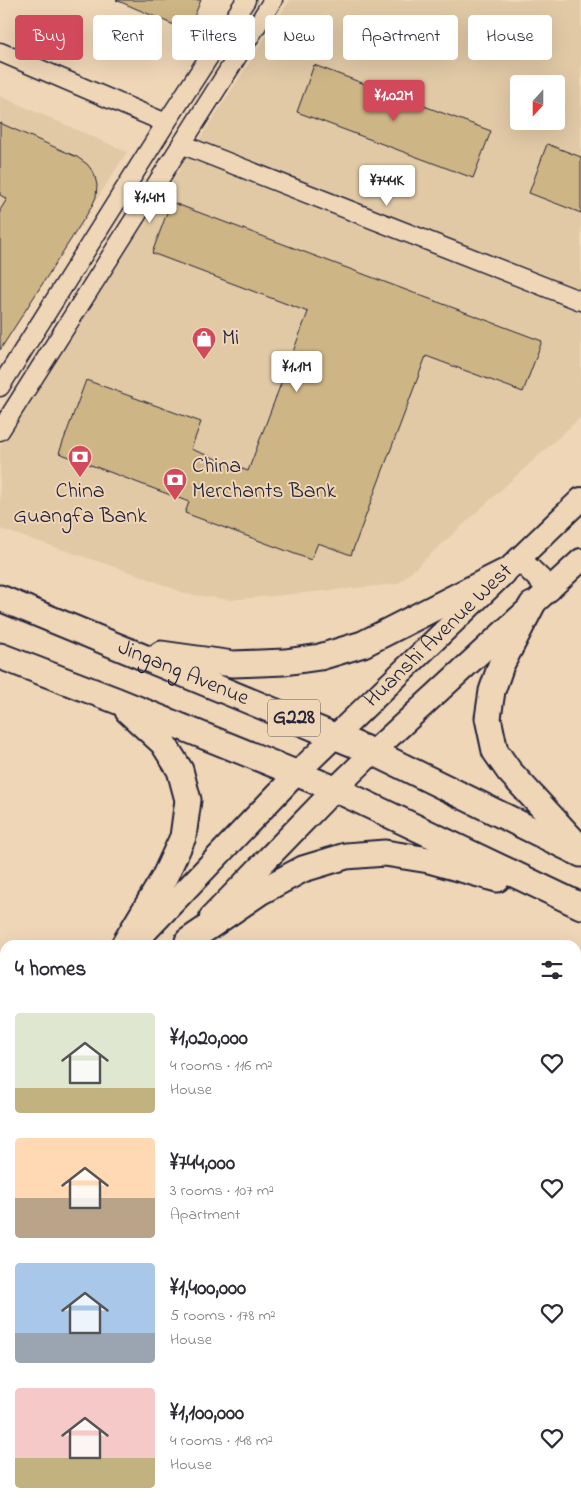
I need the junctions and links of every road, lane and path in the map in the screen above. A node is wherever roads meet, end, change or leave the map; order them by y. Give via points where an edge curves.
1 (246, 0) edge
2 (273, 0) edge
3 (0, 52) edge
4 (166, 122) junction
5 (182, 144) junction
6 (581, 301) edge
7 (0, 388) edge
8 (0, 431) edge
9 (581, 499) edge
10 (581, 560) edge
11 (511, 566) junction
12 (541, 597) junction
13 (0, 598) edge
14 (127, 650) junction
15 (0, 656) edge
16 (115, 700) junction
17 (336, 735) junction
18 (373, 752) junction
19 (297, 773) junction
20 (335, 789) junction
21 (581, 850) edge
22 (581, 854) edge
23 (573, 902) edge
24 (127, 940) edge
25 (138, 940) edge
26 (189, 940) edge
27 (190, 940) edge

1 - 4 street
2 - 5 street
3 - 4 street
4 - 7 street
5 - 6 street
5 - 8 street
9 - 11 main road, Huanshi Avenue West
10 - 12 main road, Huanshi Avenue West
11 - 12 main road
11 - 14 highway via 364,644 320,657 233,664
11 - 17 main road, Huanshi Avenue West
12 - 18 main road, Huanshi Avenue West
12 - 21 highway via 501,665 492,691 488,718 495,751 509,771
13 - 14 highway, Jingang Avenue / G228
14 - 17 highway, Jingang Avenue / G228
15 - 16 highway, G228
16 - 19 highway, G228
16 - 24 highway via 163,743 180,770 188,800 184,837
17 - 18 highway, Jingang Avenue / G228
17 - 19 main road, Huanshi Avenue West
18 - 20 main road, Huanshi Avenue West
18 - 22 highway, Jingang Avenue / G228
19 - 20 highway, G228
19 - 25 main road, Huanshi Avenue West
20 - 23 highway, G228
20 - 26 main road, Huanshi Avenue West
23 - 27 highway via 430,860 385,853 346,856 303,869 269,887

